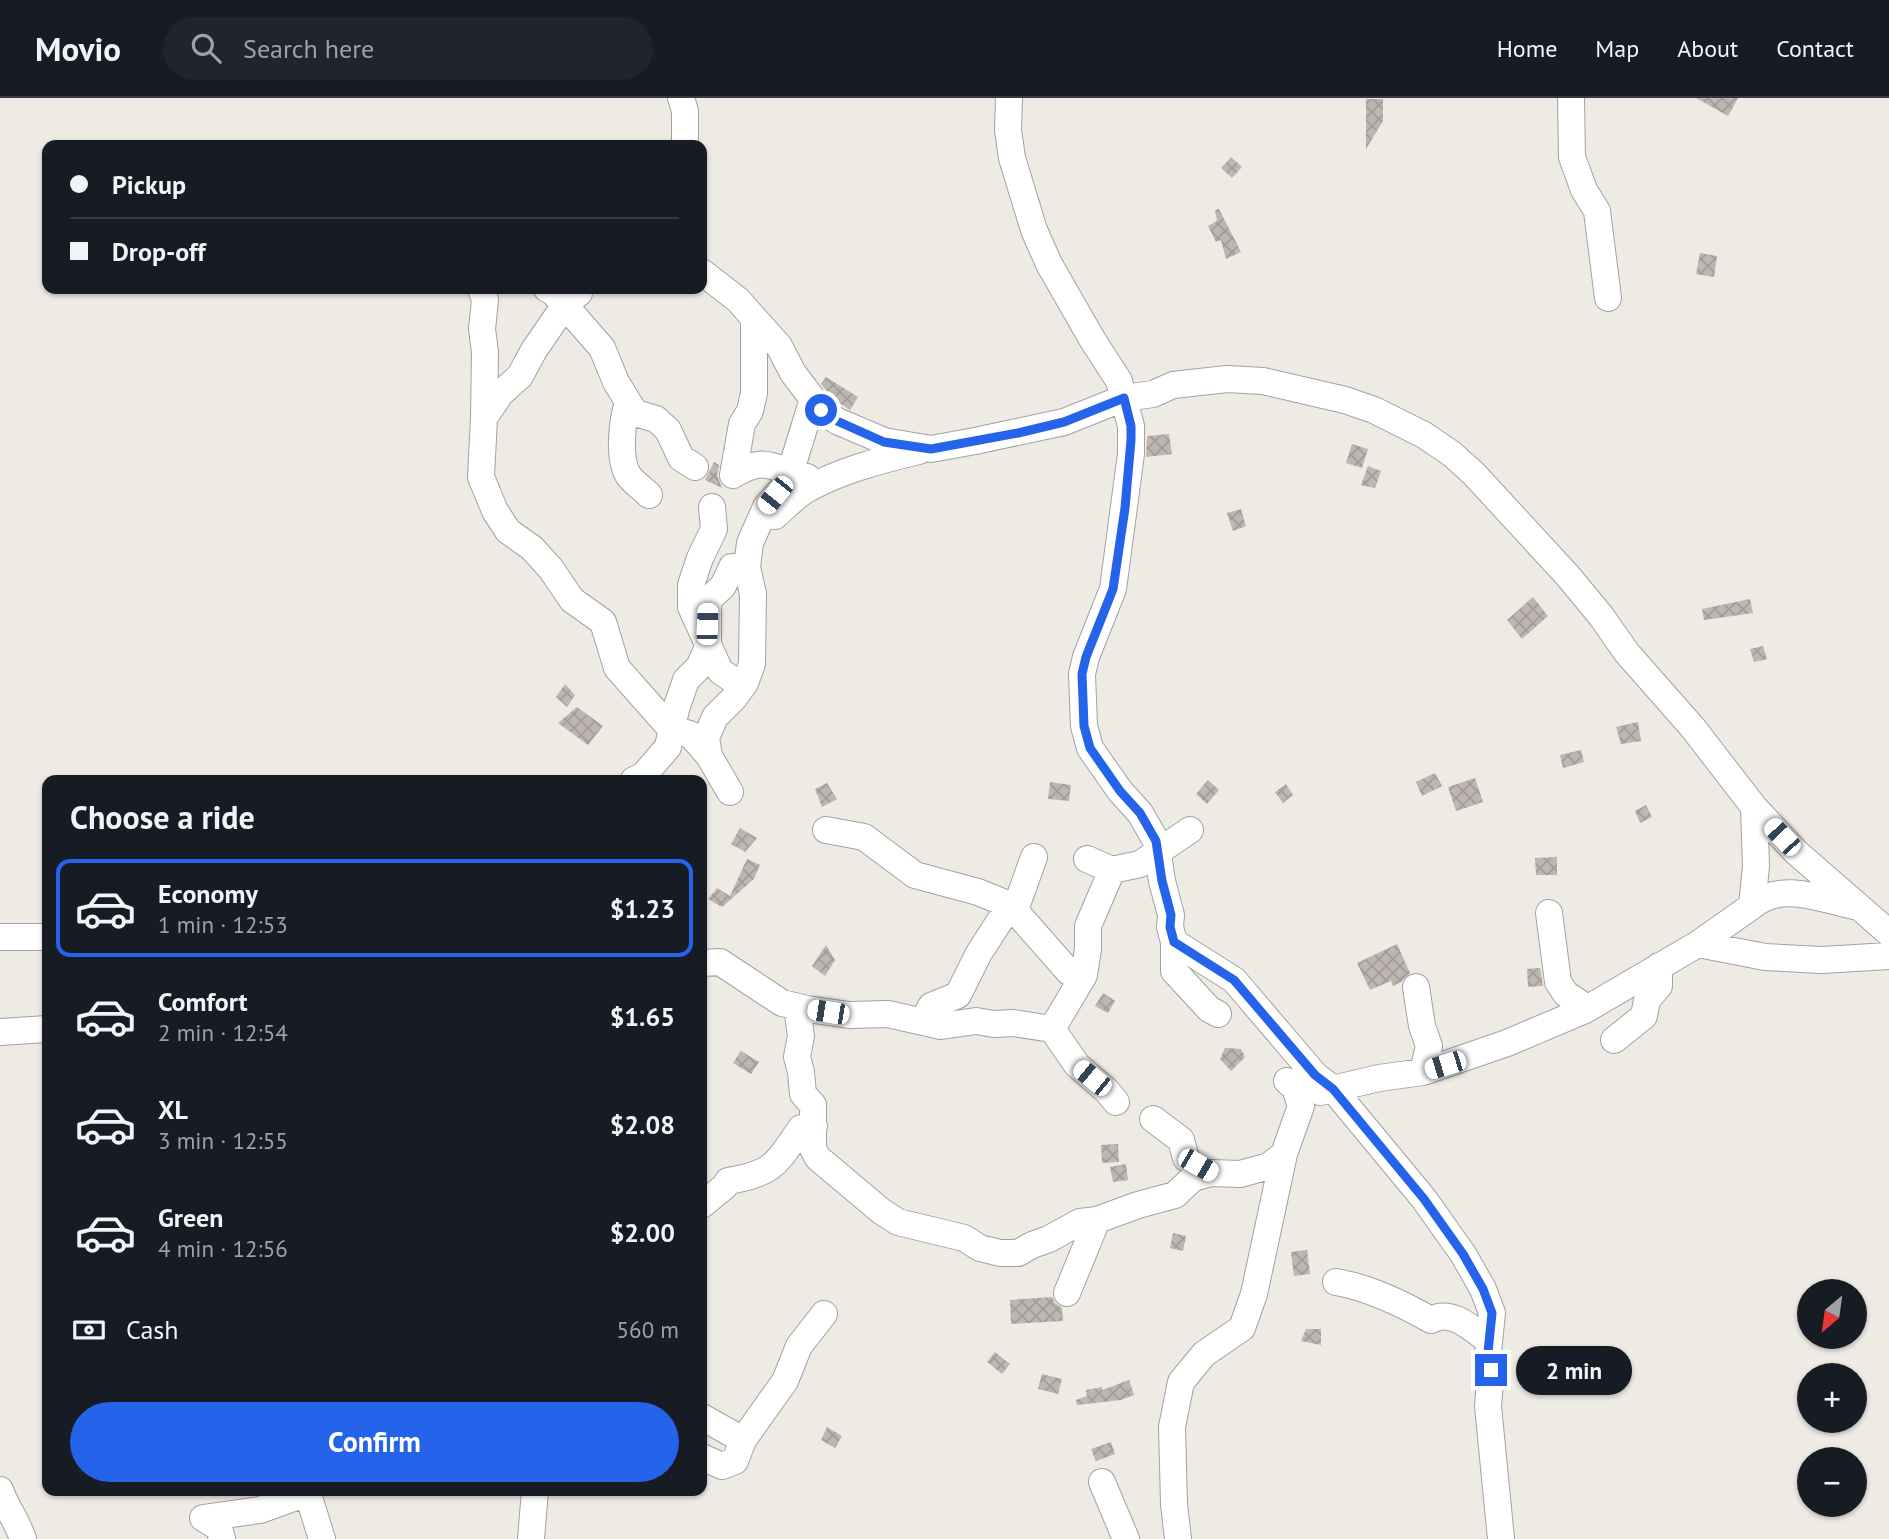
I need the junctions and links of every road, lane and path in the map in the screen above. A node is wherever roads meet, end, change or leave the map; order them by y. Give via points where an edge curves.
1 (681, 98) edge
2 (1009, 98) edge
3 (1571, 98) edge
4 (685, 140) edge
5 (707, 276) edge
6 (483, 294) edge
7 (564, 296) edge
8 (1608, 298) dead end
9 (754, 318) junction
10 (1124, 398) junction
11 (813, 399) junction
12 (628, 403) junction
13 (484, 418) junction
14 (931, 449) junction
15 (695, 467) dead end
16 (789, 474) junction
17 (825, 482) junction
18 (649, 495) dead end
19 (712, 507) dead end
20 (748, 555) junction
21 (708, 648) junction
22 (742, 687) junction
23 (671, 729) junction
24 (709, 756) junction
25 (644, 775) edge
26 (730, 792) dead end
27 (1755, 807) junction
28 (826, 830) dead end
29 (1190, 830) dead end
30 (1157, 854) junction
31 (1034, 857) dead end
32 (1087, 859) dead end
33 (1112, 870) junction
34 (1752, 905) junction
35 (1013, 908) junction
36 (1859, 908) junction
37 (1549, 913) dead end
38 (1889, 933) edge
39 (0, 937) edge
40 (42, 937) edge
41 (1698, 944) junction
42 (1181, 946) junction
43 (1889, 956) edge
44 (707, 963) edge
45 (1660, 966) junction
46 (1069, 972) dead end
47 (1416, 986) dead end
48 (797, 1007) junction
49 (1587, 1008) junction
50 (1218, 1014) dead end
51 (923, 1022) junction
52 (42, 1028) edge
53 (1052, 1029) junction
54 (0, 1032) edge
55 (1614, 1040) dead end
56 (1423, 1072) junction
57 (1333, 1089) junction
58 (1116, 1102) dead end
59 (1153, 1119) dead end
60 (814, 1126) junction
61 (1283, 1154) junction
62 (818, 1158) junction
63 (765, 1171) junction
64 (1211, 1173) junction
65 (707, 1201) edge
66 (1097, 1220) junction
67 (1336, 1282) dead end
68 (1067, 1293) dead end
69 (824, 1314) dead end
70 (1489, 1341) junction
71 (707, 1420) edge
72 (743, 1440) junction
73 (707, 1459) edge
74 (1102, 1482) dead end
75 (0, 1490) edge
76 (297, 1496) edge
77 (308, 1496) edge
78 (535, 1496) edge
79 (23, 1539) edge
80 (222, 1539) edge
81 (322, 1539) edge
82 (531, 1539) edge
83 (1125, 1539) edge
84 (1178, 1539) edge
85 (1501, 1539) edge

1 - 4 street
2 - 10 street via 1012,158 1034,230 1049,264 1119,381
3 - 8 street via 1572,157 1597,211
5 - 9 street
6 - 13 street
7 - 12 street via 603,348
7 - 13 street via 520,376 500,393
9 - 11 street via 779,346
9 - 16 street via 754,393 742,424 733,475 751,464 771,464
10 - 14 street via 1064,422
10 - 27 street via 1195,382 1263,381 1355,403 1424,435 1474,474 1568,576
10 - 30 street via 1131,454 1116,569 1113,589 1086,657 1082,701 1090,748 1140,813 1156,841
11 - 14 street via 852,429 884,442
11 - 16 street
12 - 15 street via 635,413 656,419 668,430 681,458
12 - 18 street via 623,419 623,460 628,475
13 - 23 street via 481,477 495,511 508,531 551,569 572,600 603,622 617,668
14 - 17 street
16 - 17 street
16 - 20 street via 787,483 766,507
17 - 20 street via 803,492 769,521
19 - 21 street via 714,529 691,585 691,607
20 - 21 street via 732,567 723,586 708,600
20 - 22 street via 754,639 752,664
21 - 22 street via 720,671
21 - 23 street via 687,680
22 - 24 street via 715,717 706,738
23 - 24 street via 690,734
23 - 25 street via 668,747
24 - 26 street
27 - 34 street
27 - 36 street via 1796,852
28 - 35 street via 864,837 915,875 978,892
29 - 30 street
30 - 33 street via 1140,864
30 - 42 street via 1170,927
31 - 35 street
32 - 33 street
33 - 53 street via 1088,926 1084,975
34 - 36 street via 1782,892
34 - 41 street
35 - 46 street
35 - 51 street via 979,953 958,995 930,1006
36 - 38 street
37 - 49 street via 1558,982
39 - 40 street
41 - 43 street via 1765,957
41 - 45 street
42 - 50 street via 1189,973 1186,985
42 - 57 street via 1234,980 1315,1075
44 - 48 street via 720,962 782,1003
45 - 49 street
45 - 55 street via 1659,986 1647,1000 1644,1016
47 - 56 street via 1429,1046
48 - 51 street via 849,1015 888,1014
48 - 60 street via 801,1036 797,1057 803,1094 813,1105
49 - 56 street via 1507,1043
51 - 53 street via 941,1026 976,1020
52 - 54 street
53 - 58 street via 1077,1065
56 - 57 street
57 - 61 street via 1292,1089 1301,1106
57 - 70 street via 1463,1254 1492,1313
59 - 64 street via 1181,1140 1174,1156
60 - 62 street via 813,1149
60 - 63 street via 801,1128 782,1158
61 - 64 street via 1269,1166 1240,1174
61 - 84 street via 1254,1294 1242,1328 1204,1354 1181,1382 1172,1427
62 - 63 street via 793,1168
62 - 66 street via 898,1222 964,1238 1000,1253 1018,1253 1080,1222
63 - 65 street via 728,1181
64 - 66 street via 1193,1178 1175,1195
66 - 68 street
67 - 70 street via 1406,1306 1431,1320 1439,1315 1456,1318
69 - 72 street via 799,1346 785,1381
70 - 85 street via 1488,1406
71 - 72 street
72 - 73 street via 736,1461 722,1466
74 - 83 street
75 - 79 street
76 - 80 street via 260,1510 203,1518 219,1528
77 - 81 street
78 - 82 street

